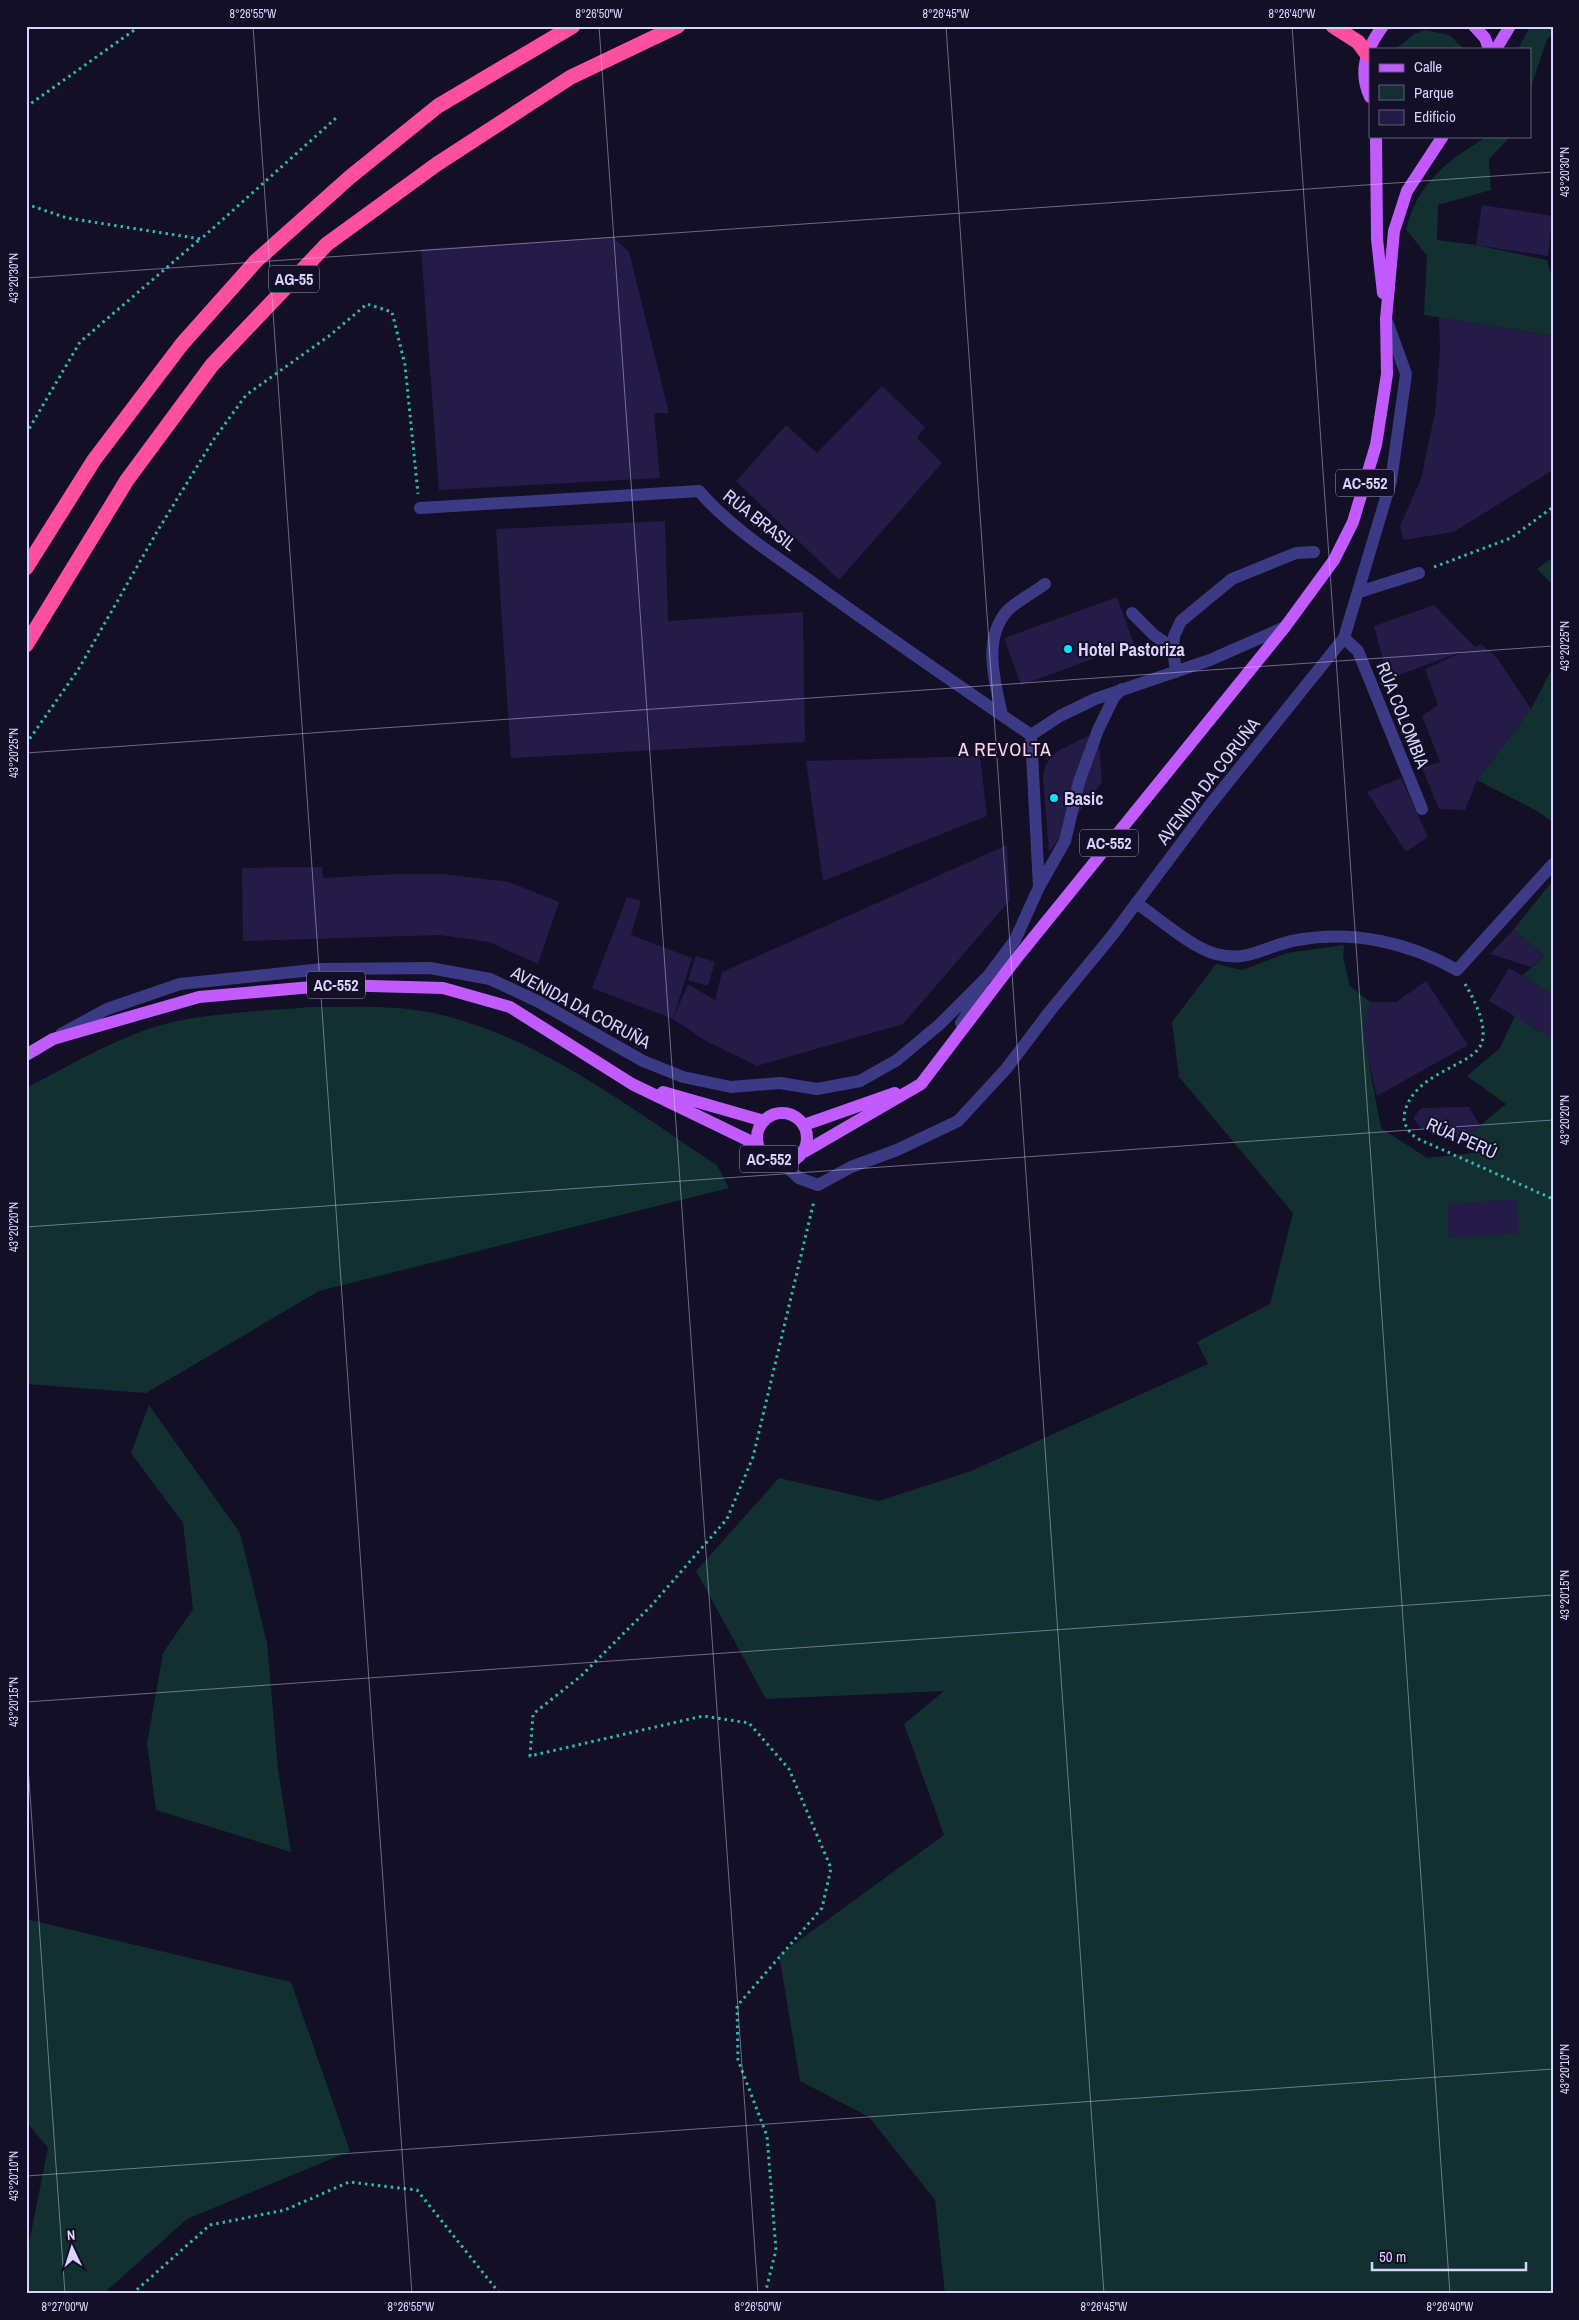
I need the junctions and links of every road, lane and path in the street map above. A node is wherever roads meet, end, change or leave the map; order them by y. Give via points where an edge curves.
1 (140, 26) edge
2 (573, 26) edge
3 (1333, 26) edge
4 (1384, 26) edge
5 (1474, 26) edge
6 (1510, 26) edge
7 (678, 27) edge
8 (1370, 48) edge
9 (1489, 48) edge
10 (1497, 48) edge
11 (1369, 49) edge
12 (1367, 54) junction
13 (1369, 93) edge
14 (26, 107) edge
15 (336, 118) dead end
16 (1376, 138) edge
17 (1442, 138) edge
18 (26, 204) edge
19 (200, 239) junction
20 (1386, 319) junction
21 (26, 434) edge
22 (1553, 507) edge
23 (420, 508) joint
24 (1314, 552) dead end
25 (26, 568) edge
26 (1419, 573) joint
27 (1045, 584) dead end
28 (1359, 592) junction
29 (1132, 613) dead end
30 (1285, 627) junction
31 (1344, 638) junction
32 (26, 645) edge
33 (1173, 648) junction
34 (1176, 672) junction
35 (1122, 689) junction
36 (1002, 715) junction
37 (1031, 735) junction
38 (26, 744) edge
39 (1422, 809) dead end
40 (1553, 864) edge
41 (1039, 888) junction
42 (1136, 903) junction
43 (1015, 940) junction
44 (1457, 970) junction
45 (53, 1039) junction
46 (26, 1055) edge
47 (936, 1062) junction
48 (632, 1084) junction
49 (921, 1084) junction
50 (764, 1121) junction
51 (804, 1125) junction
52 (758, 1145) junction
53 (804, 1152) junction
54 (778, 1163) junction
55 (818, 1185) junction
56 (1553, 1199) edge
57 (132, 2294) edge
58 (500, 2294) edge
59 (765, 2294) edge

1 - 14 path
2 - 25 highway, AG-55 via 438,106 350,177 256,261 182,344 94,460
3 - 12 highway via 1358,42
4 - 8 main road
5 - 9 main road
6 - 10 main road
7 - 32 highway, AG-55 via 571,77 437,164 327,244 212,364 127,480
11 - 12 main road
12 - 13 main road via 1364,72
15 - 19 path
16 - 20 main road, AC-552 via 1377,239
17 - 20 main road, AC-552 via 1407,191 1394,231
18 - 19 path via 67,218
19 - 21 path via 80,342
20 - 28 street, AVENIDA DA CORUÑA via 1406,374 1391,481
20 - 30 main road, AVENIDA DA CORUÑA / AC-552 via 1387,374 1376,445 1353,522 1334,560
22 - 26 path via 1510,538
23 - 36 street, RÚA BRASIL via 699,491 714,509 793,568 908,653
23 - 38 path via 404,365 392,312 367,304 246,395 214,439 158,530 78,670
24 - 33 street via 1296,552 1232,579 1181,621
26 - 28 street
27 - 36 street via 1008,611 992,639 994,677
28 - 31 street, AVENIDA DA CORUÑA
29 - 33 street
30 - 34 street
30 - 47 main road, AVENIDA DA CORUÑA / AC-552
31 - 39 street, RÚA COLOMBIA via 1358,651
31 - 42 street, AVENIDA DA CORUÑA
33 - 34 street
34 - 35 street
35 - 37 street via 1060,716
35 - 41 street via 1114,697 1098,730 1079,782 1065,840
36 - 37 street, RÚA BRASIL
37 - 41 street, AVENIDA DA CORUÑA
40 - 44 street
41 - 43 street, AVENIDA DA CORUÑA
42 - 44 street via 1192,942 1216,954 1248,957 1295,940 1341,936 1386,942 1429,954
42 - 55 street, AVENIDA DA CORUÑA via 1006,1069 958,1121 897,1150 851,1167
43 - 45 street, AVENIDA DA CORUÑA via 988,976 898,1060 860,1081 818,1089 780,1082 731,1087 683,1077 643,1061 539,1002 490,980 430,968 322,969 180,984 107,1009
43 - 47 street, AVENIDA DA CORUÑA
44 - 56 path, RÚA PERÚ via 1484,1030 1482,1044 1418,1087 1403,1114 1405,1128 1424,1142
45 - 46 main road, AVENIDA DA CORUÑA / AC-552
45 - 48 main road, AVENIDA DA CORUÑA / AC-552 via 199,997 336,985 443,988 510,1007
47 - 49 main road, AVENIDA DA CORUÑA / AC-552
48 - 50 main road, AVENIDA DA CORUÑA / AC-552
48 - 52 main road, AVENIDA DA CORUÑA / AC-552
49 - 51 main road, AC-552
49 - 53 main road, AVENIDA DA CORUÑA / AC-552
50 - 51 main road, AC-552 via 771,1116 788,1114
50 - 52 main road, AC-552 via 758,1133
51 - 53 main road, AC-552 via 808,1141
52 - 54 main road, AC-552 via 767,1159
53 - 54 main road, AC-552 via 793,1162
54 - 55 street via 798,1178
55 - 59 path via 754,1457 727,1519 651,1606 581,1676 533,1714 530,1756 703,1716 749,1723 788,1769 830,1868 822,1908 737,2006 738,2060 767,2136 776,2250
57 - 58 path via 210,2225 285,2210 349,2182 416,2190

